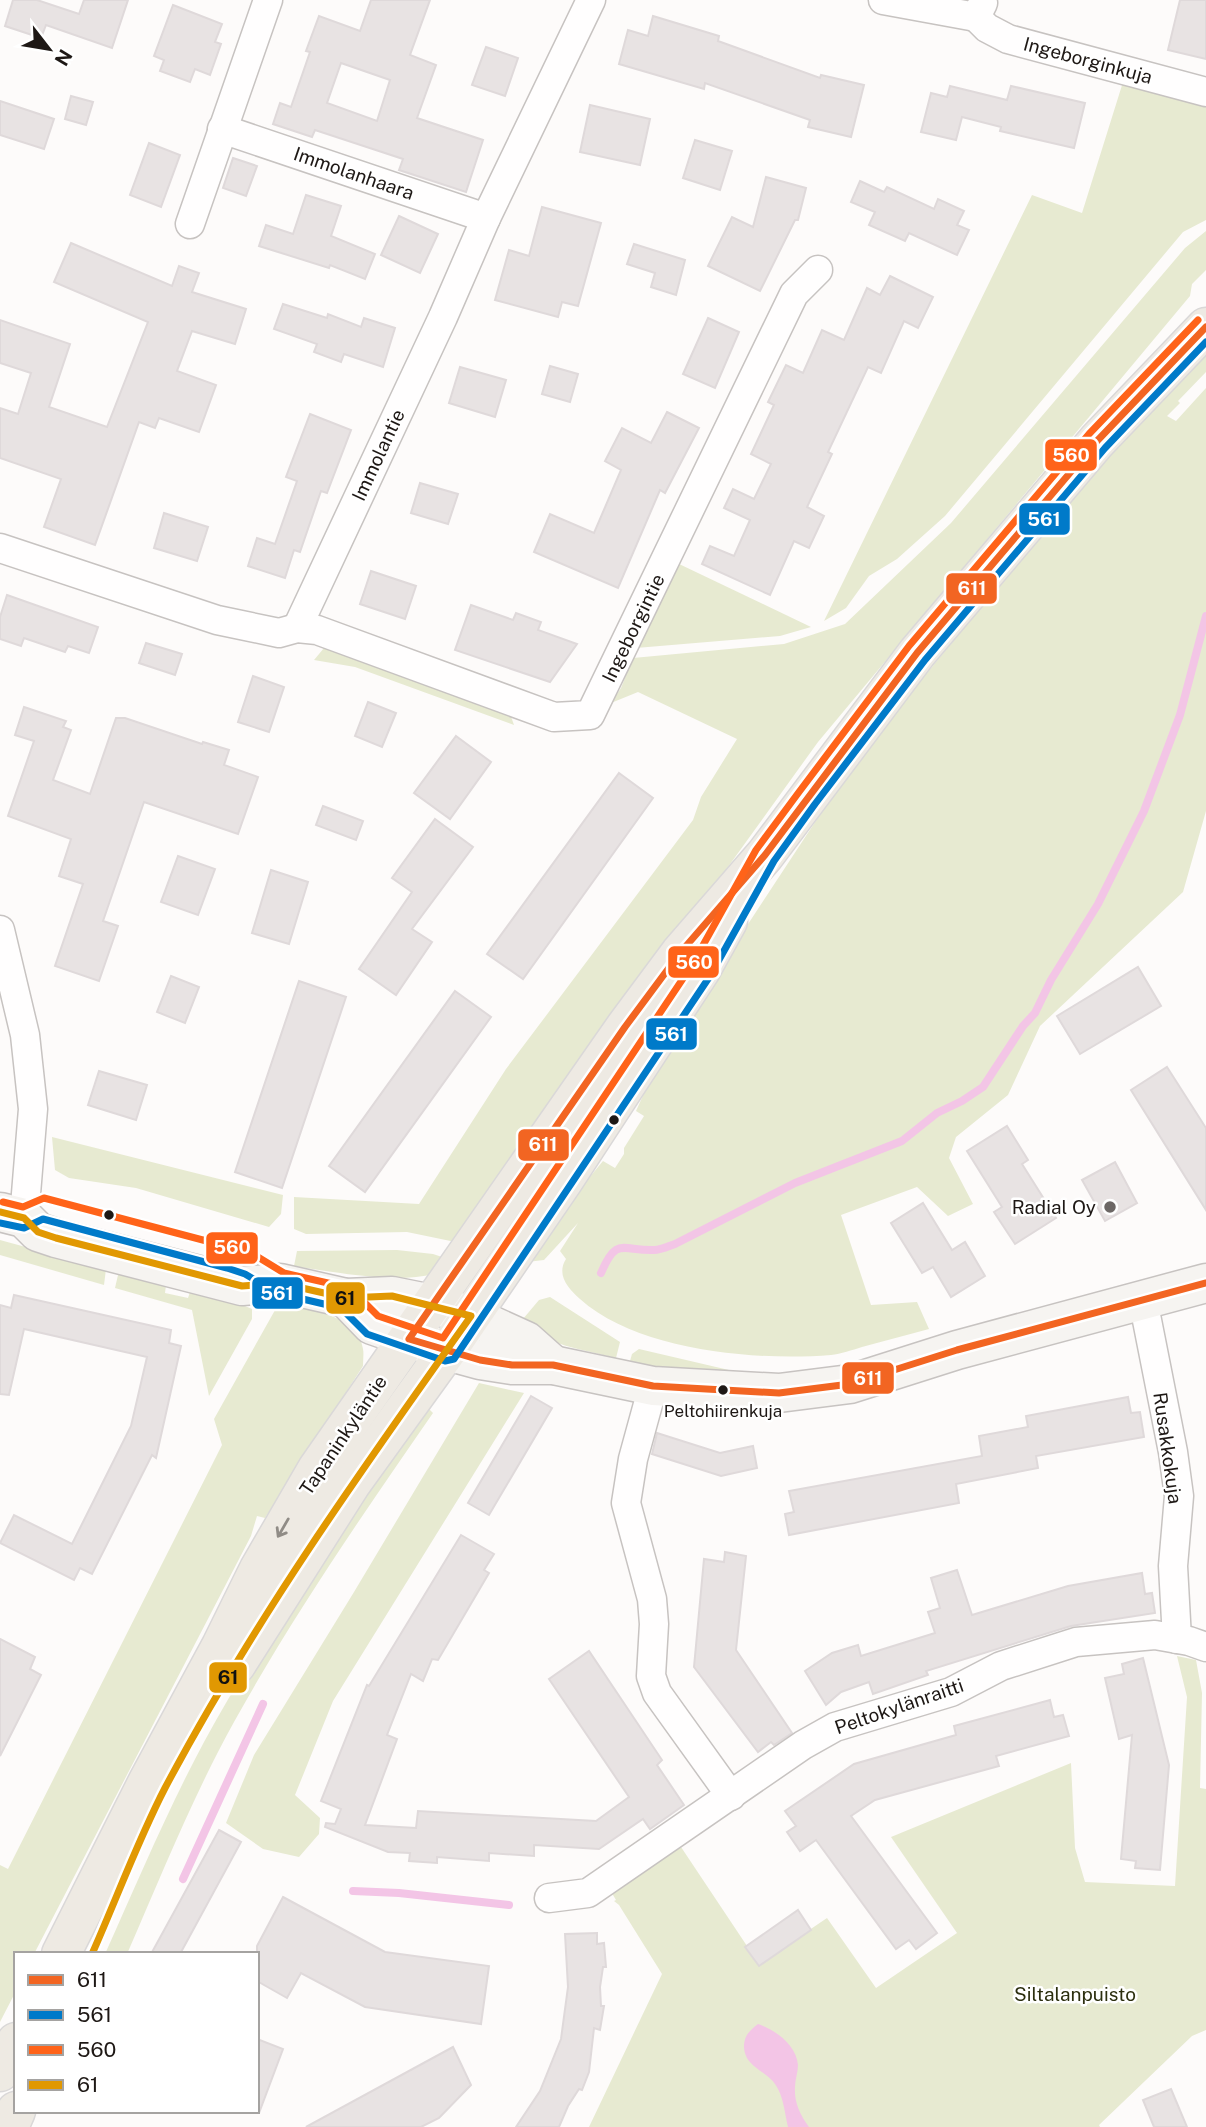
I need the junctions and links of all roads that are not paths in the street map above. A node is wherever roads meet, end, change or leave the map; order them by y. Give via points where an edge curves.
1 (268, 0) edge
2 (591, 0) edge
3 (883, 0) edge
4 (980, 9) edge
5 (1206, 92) edge
6 (222, 129) junction
7 (486, 218) junction
8 (190, 224) dead end
9 (818, 271) dead end
10 (1206, 327) edge
11 (0, 548) edge
12 (297, 628) junction
13 (765, 855) junction
14 (0, 930) edge
15 (12, 1215) edge
16 (1206, 1283) edge
17 (346, 1298) junction
18 (1143, 1300) junction
19 (432, 1304) junction
20 (471, 1315) junction
21 (409, 1339) junction
22 (447, 1351) junction
23 (553, 1365) junction
24 (653, 1386) junction
25 (1177, 1639) junction
26 (1206, 1647) edge
27 (731, 1796) junction
28 (550, 1898) dead end
29 (62, 1952) edge
30 (93, 1952) edge
31 (14, 2046) edge
32 (0, 2072) edge

1 - 6 street
2 - 7 street, Immolantie
3 - 4 street
4 - 5 street, Ingeborginkuja via 987,28 1008,39
6 - 7 street, Immolanhaara
6 - 8 street
7 - 12 street, Immolantie
9 - 12 street, Ingeborgintie via 794,294 590,715 554,717 317,630
10 - 13 main road, Tapaninkyläntie via 1097,442 917,653
11 - 12 street via 217,620 279,633
13 - 19 main road, Tapaninkyläntie via 680,953
13 - 20 main road, Tapaninkyläntie via 701,970
14 - 15 street via 25,1035 33,1109
15 - 17 street via 42,1208 61,1212 249,1264 280,1283
16 - 18 street
17 - 19 street via 392,1296
17 - 21 street via 372,1325
18 - 24 street via 850,1384 779,1393
18 - 25 street, Rusakkokuja via 1178,1496 1173,1566
19 - 20 street
19 - 21 main road, Tapaninkyläntie
20 - 22 main road, Tapaninkyläntie
20 - 23 street via 526,1341
21 - 22 street
21 -> 29 main road, Tapaninkyläntie via 317,1469 259,1569
22 - 23 street via 512,1365
22 - 30 main road, Tapaninkyläntie via 351,1483 242,1654 164,1790
23 - 24 street
24 - 27 street via 626,1503 652,1599 651,1676 657,1693
25 - 26 street, Peltokylänraitti
25 - 27 street, Peltokylänraitti via 1155,1635 1076,1642 1001,1666 951,1692 835,1727
27 - 28 street, Peltokylänraitti via 588,1893
31 - 32 main road

